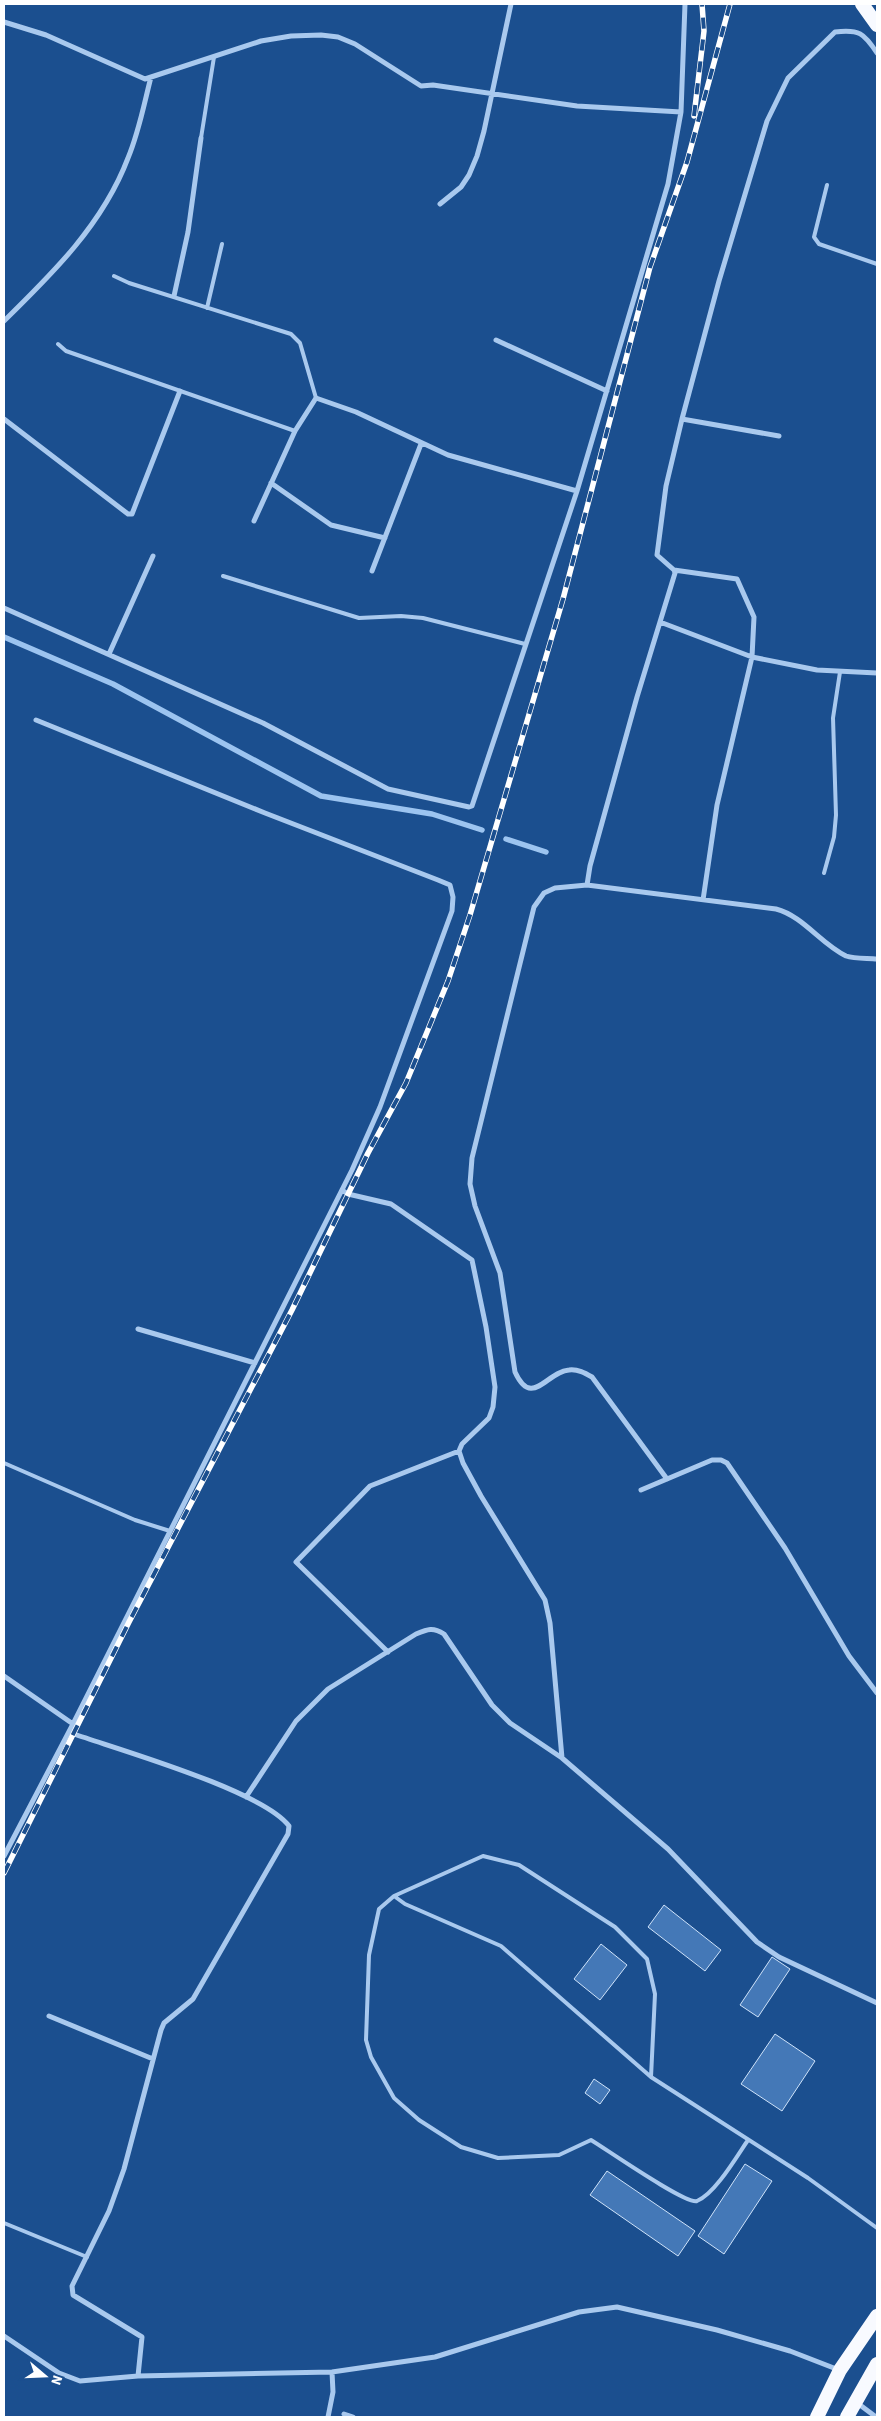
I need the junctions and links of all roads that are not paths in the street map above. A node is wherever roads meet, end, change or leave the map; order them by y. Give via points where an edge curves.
1 (512, 4) edge
2 (685, 4) edge
3 (862, 4) edge
4 (4, 22) edge
5 (877, 24) edge
6 (877, 52) edge
7 (214, 57) junction
8 (151, 77) junction
9 (492, 94) junction
10 (681, 112) junction
11 (201, 138) joint
12 (827, 185) dead end
13 (440, 204) dead end
14 (222, 244) dead end
15 (877, 264) edge
16 (114, 276) dead end
17 (174, 296) junction
18 (207, 308) junction
19 (4, 321) edge
20 (496, 340) dead end
21 (58, 344) dead end
22 (608, 390) junction
23 (180, 391) junction
24 (316, 398) junction
25 (682, 418) junction
26 (4, 420) edge
27 (295, 431) junction
28 (779, 436) dead end
29 (421, 444) junction
30 (271, 484) junction
31 (577, 491) junction
32 (254, 521) dead end
33 (385, 538) junction
34 (153, 556) dead end
35 (674, 570) junction
36 (372, 571) dead end
37 (223, 576) dead end
38 (4, 608) edge
39 (660, 622) junction
40 (524, 644) junction
41 (109, 654) junction
42 (752, 657) junction
43 (840, 672) junction
44 (877, 673) edge
45 (36, 720) dead end
46 (824, 873) dead end
47 (588, 882) junction
48 (703, 900) junction
49 (877, 959) edge
50 (342, 1190) junction
51 (138, 1329) dead end
52 (255, 1363) junction
53 (459, 1451) junction
54 (4, 1462) edge
55 (667, 1479) junction
56 (641, 1490) dead end
57 (170, 1531) junction
58 (388, 1652) junction
59 (4, 1676) edge
60 (877, 1693) edge
61 (73, 1724) junction
62 (562, 1758) junction
63 (246, 1797) junction
64 (4, 1856) edge
65 (394, 1896) junction
66 (877, 2003) edge
67 (49, 2016) dead end
68 (153, 2059) junction
69 (651, 2077) junction
70 (748, 2140) junction
71 (4, 2222) edge
72 (877, 2228) edge
73 (87, 2257) junction
74 (877, 2316) edge
75 (4, 2336) edge
76 (877, 2364) edge
77 (840, 2370) junction
78 (332, 2372) junction
79 (138, 2376) junction
80 (855, 2402) junction
81 (344, 2414) dead end
82 (328, 2417) edge
83 (353, 2417) edge
84 (817, 2417) edge
85 (847, 2417) edge
86 (876, 2417) edge

1 - 9 street
2 - 10 street
3 - 5 highway
4 - 8 street via 46,35 145,80
6 - 25 street via 866,36 858,32 835,32 788,78 767,121
7 - 8 street
7 - 9 street via 291,36 338,37 355,44 421,86
7 - 11 lane
8 - 19 street via 129,158 90,229
9 - 10 street via 577,106
9 - 13 street via 484,131 469,174 460,188
10 - 22 street via 668,184
11 - 17 street via 188,232
12 - 15 lane via 814,237 819,244
14 - 18 lane
16 - 17 lane
17 - 18 lane
18 - 24 lane via 291,334 300,343
20 - 22 street
21 - 23 lane via 66,351
22 - 31 street
23 - 26 street via 132,514
23 - 27 lane
24 - 27 street
24 - 29 street via 356,412
25 - 28 street
25 - 35 street via 666,486 657,555
27 - 30 street
29 - 31 street via 448,455
29 - 33 street
30 - 32 street
30 - 33 street via 331,525
31 - 40 street
33 - 36 street
34 - 41 street
35 - 39 street
35 - 42 street via 737,579 754,617
37 - 40 lane via 359,618 424,618
38 - 41 street
39 - 42 street
39 - 47 street
40 - 41 street via 474,802 469,807 388,789 263,723
42 - 43 street
42 - 48 street via 717,805
43 - 44 street
43 - 46 lane via 833,718 836,815
45 - 50 street via 450,885 452,911 380,1107
47 - 48 street
47 - 55 street via 544,893 534,906 472,1158 470,1184 500,1273 515,1372 520,1383 534,1388 568,1370 581,1371 592,1377
48 - 49 street via 785,911 826,944 847,956
50 - 52 street
50 - 53 street via 391,1204 472,1260 495,1387 489,1418
51 - 52 street
52 - 57 street
53 - 58 street via 370,1486 296,1562
53 - 62 street via 480,1496 545,1600 550,1623
54 - 57 lane via 135,1520
55 - 56 street
55 - 60 street via 712,1460 727,1464 785,1548 849,1656
57 - 61 street
58 - 62 street via 416,1634 437,1629 444,1634 492,1705 510,1723
58 - 63 street via 328,1689 296,1722
59 - 61 street
61 - 63 street via 74,1734
61 - 64 street
62 - 66 street via 668,1849 757,1942 779,1957
63 - 68 street via 284,1819 289,1826 288,1834 193,1999 164,2023
65 - 69 lane via 405,1904 501,1946
65 - 69 lane via 483,1856 519,1865 615,1927 647,1958 655,1994
65 - 70 lane via 379,1909 368,1955 366,2040 371,2057 394,2098 419,2120 461,2146 498,2158 559,2155 591,2140 675,2194 693,2202 710,2191
67 - 68 street
68 - 73 street via 124,2169
69 - 70 lane
70 - 72 lane
71 - 73 lane
73 - 79 street via 72,2286 73,2295 142,2337
74 - 77 highway
75 - 79 street via 58,2373 80,2381
76 - 80 highway
77 - 78 street via 790,2351 717,2330 617,2307 579,2312 435,2357
77 - 84 highway
78 - 79 street
78 - 82 street
80 - 85 highway
80 - 86 street
81 - 83 street

